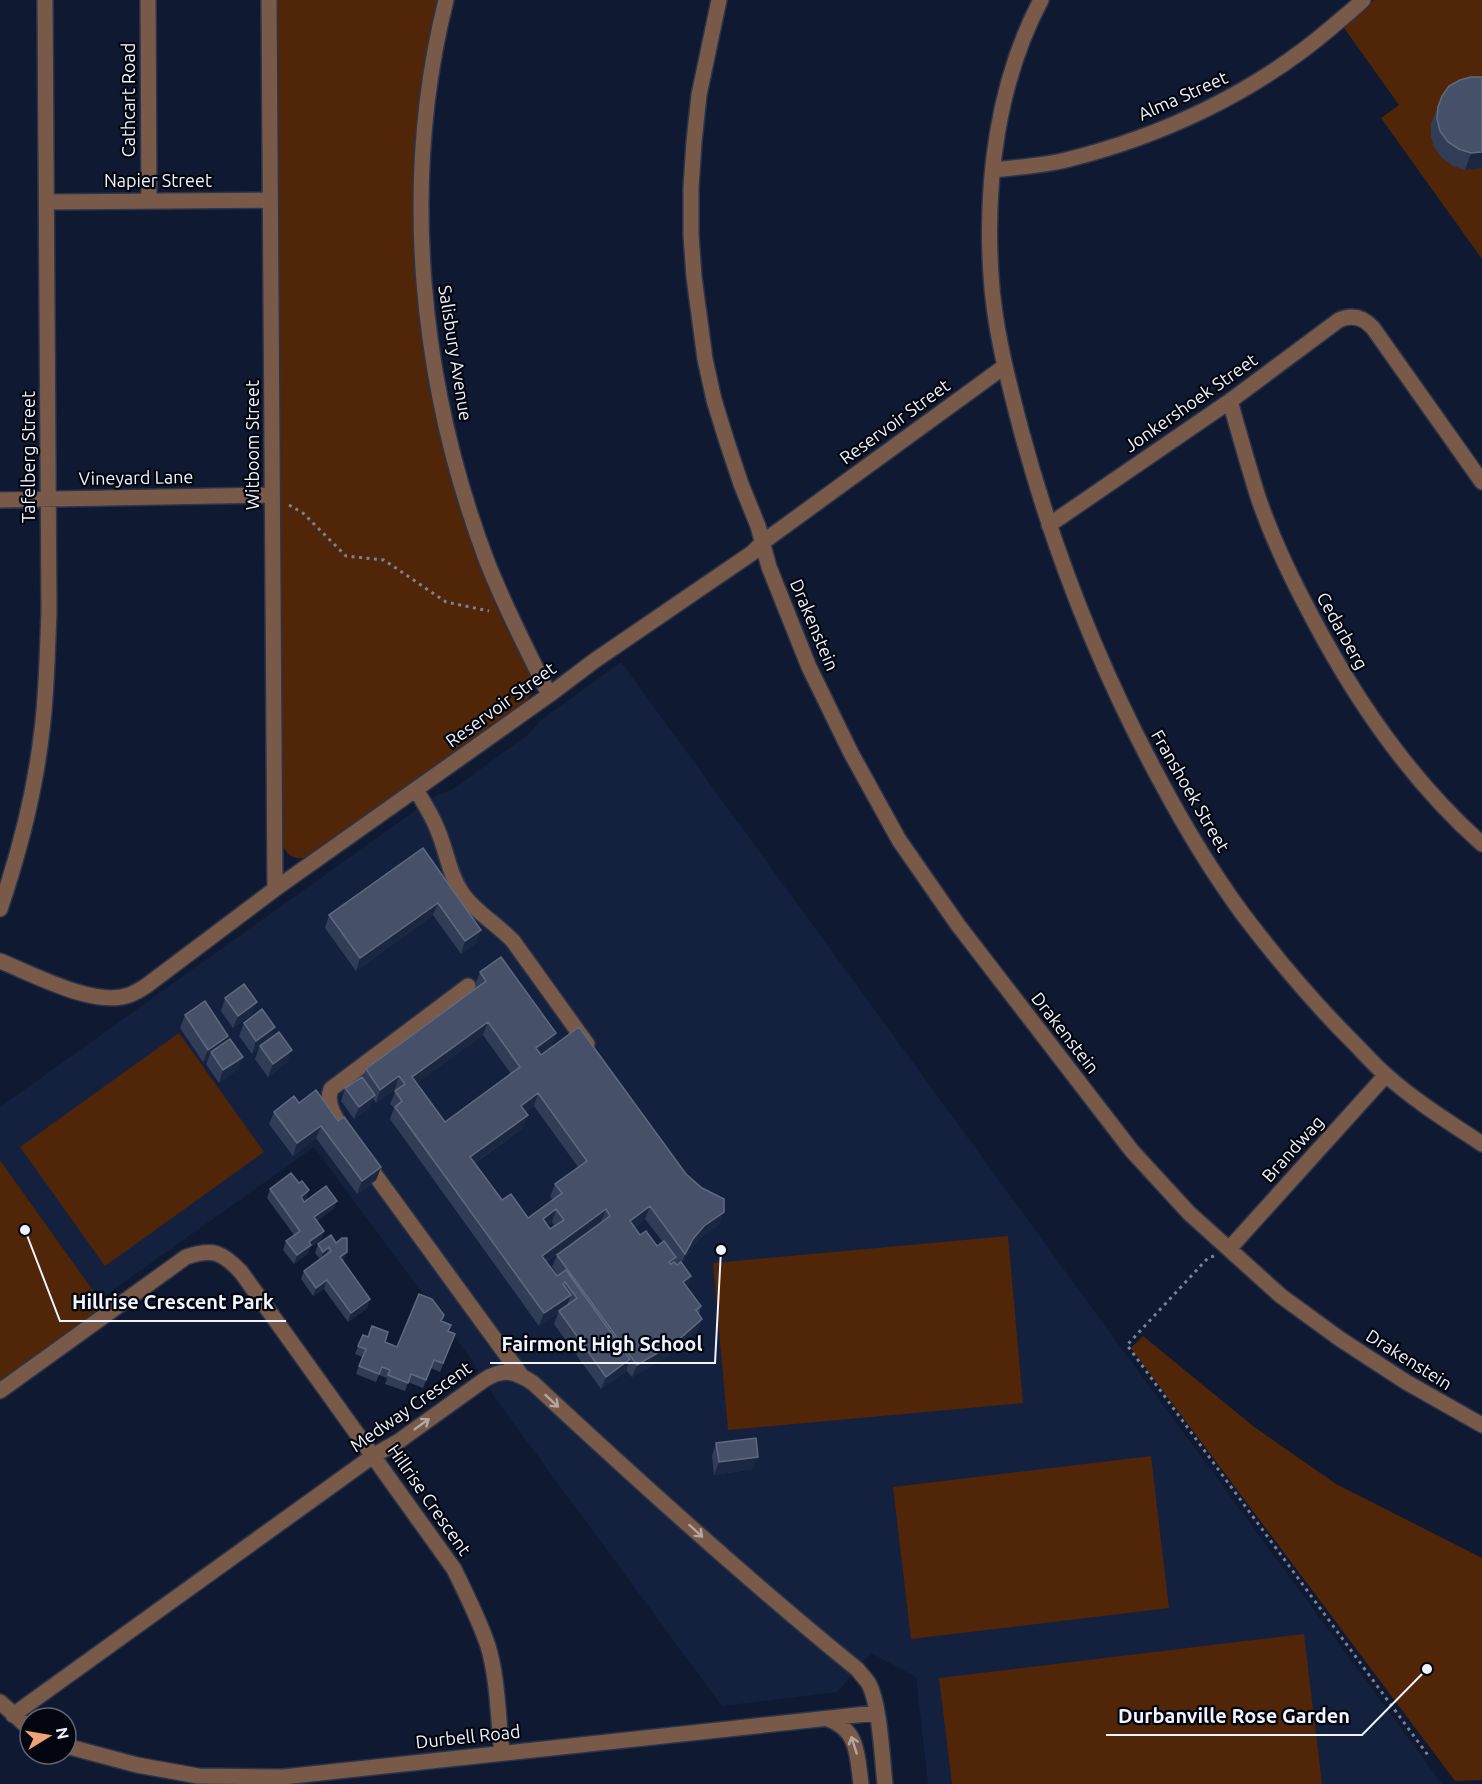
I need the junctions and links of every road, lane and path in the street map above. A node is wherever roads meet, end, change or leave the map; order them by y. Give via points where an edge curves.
1 (45, 0) edge
2 (148, 0) edge
3 (269, 0) edge
4 (446, 0) edge
5 (719, 0) edge
6 (1041, 0) edge
7 (1363, 0) edge
8 (993, 170) junction
9 (270, 200) junction
10 (149, 201) junction
11 (46, 202) junction
12 (1005, 366) junction
13 (1230, 401) junction
14 (1482, 482) edge
15 (272, 495) junction
16 (49, 499) junction
17 (0, 500) edge
18 (1049, 525) junction
19 (763, 542) junction
20 (510, 615) junction
21 (549, 694) junction
22 (416, 790) junction
23 (1482, 844) edge
24 (276, 889) junction
25 (0, 909) edge
26 (0, 961) edge
27 (468, 986) dead end
28 (597, 1056) edge
29 (1386, 1076) junction
30 (1482, 1144) edge
31 (1229, 1249) junction
32 (521, 1374) junction
33 (0, 1391) edge
34 (1482, 1425) edge
35 (373, 1456) junction
36 (0, 1702) edge
37 (876, 1713) junction
38 (13, 1715) junction
39 (18, 1719) edge
40 (828, 1719) junction
41 (78, 1749) edge
42 (502, 1753) junction
43 (1430, 1758) dead end
44 (861, 1784) edge
45 (885, 1784) edge

1 - 11 street, Tafelberg Street
2 - 10 street, Cathcart Road
3 - 9 street, Witboom Street
4 - 20 street, Salisbury Avenue via 428,100 424,148 425,295 440,398 452,448 473,523
5 - 19 street, Drakenstein via 699,95 694,142 694,277 714,400
6 - 8 street, Franshoek Street via 1010,80
7 - 8 street, Alma Street via 1304,51 1244,90 1180,122 1063,161
8 - 12 street, Franshoek Street via 991,277
9 - 10 street, Napier Street
9 - 15 street, Witboom Street
10 - 11 street, Napier Street
11 - 16 street, Tafelberg Street
12 - 18 street, Franshoek Street
12 - 19 street, Reservoir Street
13 - 14 street, Jonkershoek Street via 1339,320 1355,317 1373,328
13 - 18 street, Jonkershoek Street
13 - 23 street, Cedarberg via 1259,498 1289,574 1336,663 1383,736 1454,820
15 - 16 street, Vineyard Lane
15 - 20 path via 303,513 346,556 384,560 446,602
15 - 24 street, Witboom Street
16 - 17 street, Vineyard Lane
16 - 25 street, Tafelberg Street via 49,613 41,737 30,803
18 - 29 street, Franshoek Street via 1117,697 1192,840 1297,982
19 - 21 street, Reservoir Street
19 - 31 street, Drakenstein via 769,567 809,667 899,840 958,925 1132,1151 1189,1213
20 - 21 street, Salisbury Avenue
21 - 22 street, Reservoir Street
22 - 24 street, Reservoir Street
22 - 28 street via 438,831 463,895 513,941
24 - 26 street, Reservoir Street via 129,995 103,999
27 - 32 street via 331,1089 329,1104 356,1148
29 - 30 street, Franshoek Street
29 - 31 street, Brandwag
31 - 34 street, Drakenstein via 1281,1296 1340,1339
31 - 43 path via 1208,1258 1127,1345
35 -> 32 street, Medway Crescent via 491,1375
32 -> 37 street via 762,1590 857,1669 869,1684
33 - 35 street, Hillrise Crescent via 186,1257 210,1252 228,1259 241,1272
35 - 38 street, Medway Crescent
35 - 42 street, Hillrise Crescent via 454,1569 474,1611 492,1665
36 - 38 street
37 - 40 street, Durbell Road
37 - 45 street
38 - 39 street
40 - 42 street, Durbell Road
44 -> 40 street via 852,1737 842,1725
41 - 42 street, Durbell Road via 137,1765 241,1778 283,1777

